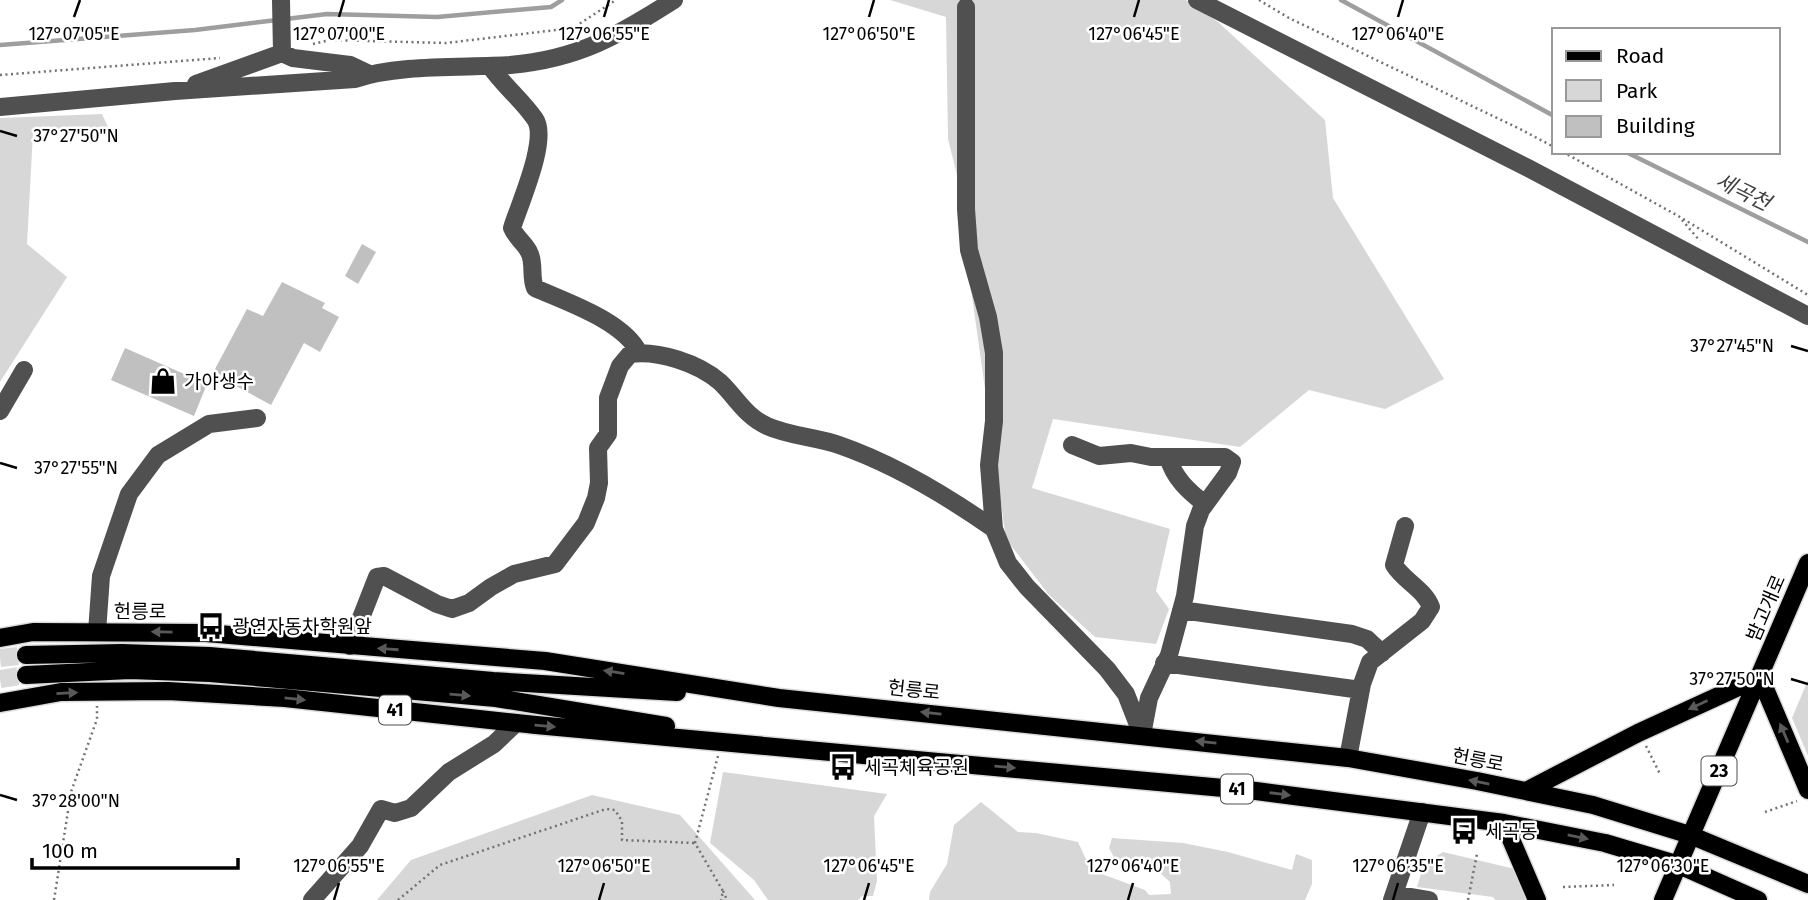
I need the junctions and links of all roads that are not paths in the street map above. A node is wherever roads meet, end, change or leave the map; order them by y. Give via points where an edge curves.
1 (674, 0) edge
2 (1197, 0) edge
3 (281, 2) edge
4 (966, 7) dead end
5 (282, 49) junction
6 (490, 66) junction
7 (369, 74) junction
8 (192, 90) junction
9 (0, 107) edge
10 (1808, 316) edge
11 (639, 353) junction
12 (24, 370) dead end
13 (0, 411) edge
14 (257, 418) dead end
15 (1072, 445) dead end
16 (1168, 457) junction
17 (1205, 504) junction
18 (1405, 526) dead end
19 (994, 529) junction
20 (1808, 563) edge
21 (1802, 593) edge
22 (1181, 610) junction
23 (97, 632) junction
24 (0, 638) edge
25 (349, 646) junction
26 (1382, 653) junction
27 (26, 655) tunnel mouth
28 (1164, 663) junction
29 (26, 675) tunnel mouth
30 (1760, 677) junction
31 (1361, 690) junction
32 (779, 698) junction
33 (0, 703) edge
34 (516, 723) junction
35 (1142, 735) junction
36 (791, 747) junction
37 (1348, 758) junction
38 (1526, 791) junction
39 (1802, 795) edge
40 (1422, 812) junction
41 (1504, 823) junction
42 (1690, 835) junction
43 (1679, 865) junction
44 (1808, 884) edge
45 (1393, 897) edge
46 (312, 900) edge
47 (1429, 900) edge
48 (1537, 900) edge
49 (1663, 900) edge
50 (1758, 900) edge

1 - 6 street via 623,33 575,53
2 - 10 street
3 - 5 street
4 - 19 street via 966,209 969,250 994,353 989,465
5 - 7 street via 293,58 350,65
5 - 8 street via 197,83
6 - 7 street
6 - 11 street via 537,122 537,151 512,228 529,250 535,288 616,328
7 - 8 street via 355,79
8 - 9 street
11 - 19 street via 686,363 709,374 746,412 768,427 862,453 949,499
11 - 25 street via 630,354 620,366 608,398 608,434 598,449 599,483 586,523 555,564 514,574 452,609 384,576 377,577
12 - 13 street
14 - 23 street via 209,424 158,454 129,494 101,576
15 - 16 street via 1098,456
16 - 17 street via 1188,491
16 - 17 street via 1225,457 1233,462
17 - 22 street via 1195,526
18 - 26 street via 1394,565 1428,598 1431,607 1422,621
19 - 35 street via 1008,563 1027,587 1107,668 1126,694
20 - 21 main road, 밤고개로 / 23
21 - 30 main road, 밤고개로 / 23
22 - 26 street via 1352,634 1367,639
22 - 28 street
23 - 24 main road, 헌릉로 / 41 via 33,632
25 -> 23 main road, 헌릉로 / 41 via 206,633
32 -> 25 main road, 헌릉로 / 41 via 545,661
26 - 31 street via 1370,662
27 - 32 main road via 209,656 493,681
28 - 31 street
28 - 35 street via 1149,698
29 -> 36 main road via 130,670 209,673 496,698
30 -> 38 main road
39 -> 30 main road
30 - 42 main road, 밤고개로 / 23
31 - 37 street
35 -> 32 main road, 헌릉로 / 41
33 -> 34 main road, 41 via 61,692 168,691 285,698
34 -> 36 main road, 41
34 - 46 street via 494,744 449,772 411,808 395,813 381,809 360,846
37 -> 35 main road, 헌릉로 / 41
36 -> 40 main road, 41 via 1256,790
38 -> 37 main road, 헌릉로 / 41
38 - 42 main road, 헌릉로 / 41 via 1593,805
40 - 41 main road, 41
40 - 45 street
41 -> 43 main road, 41 via 1605,843
41 - 48 main road
42 - 43 main road, 밤고개로 / 23
42 - 44 main road, 헌릉로 / 41
43 - 49 main road, 밤고개로 / 23
43 - 50 main road, 41
45 - 47 street

